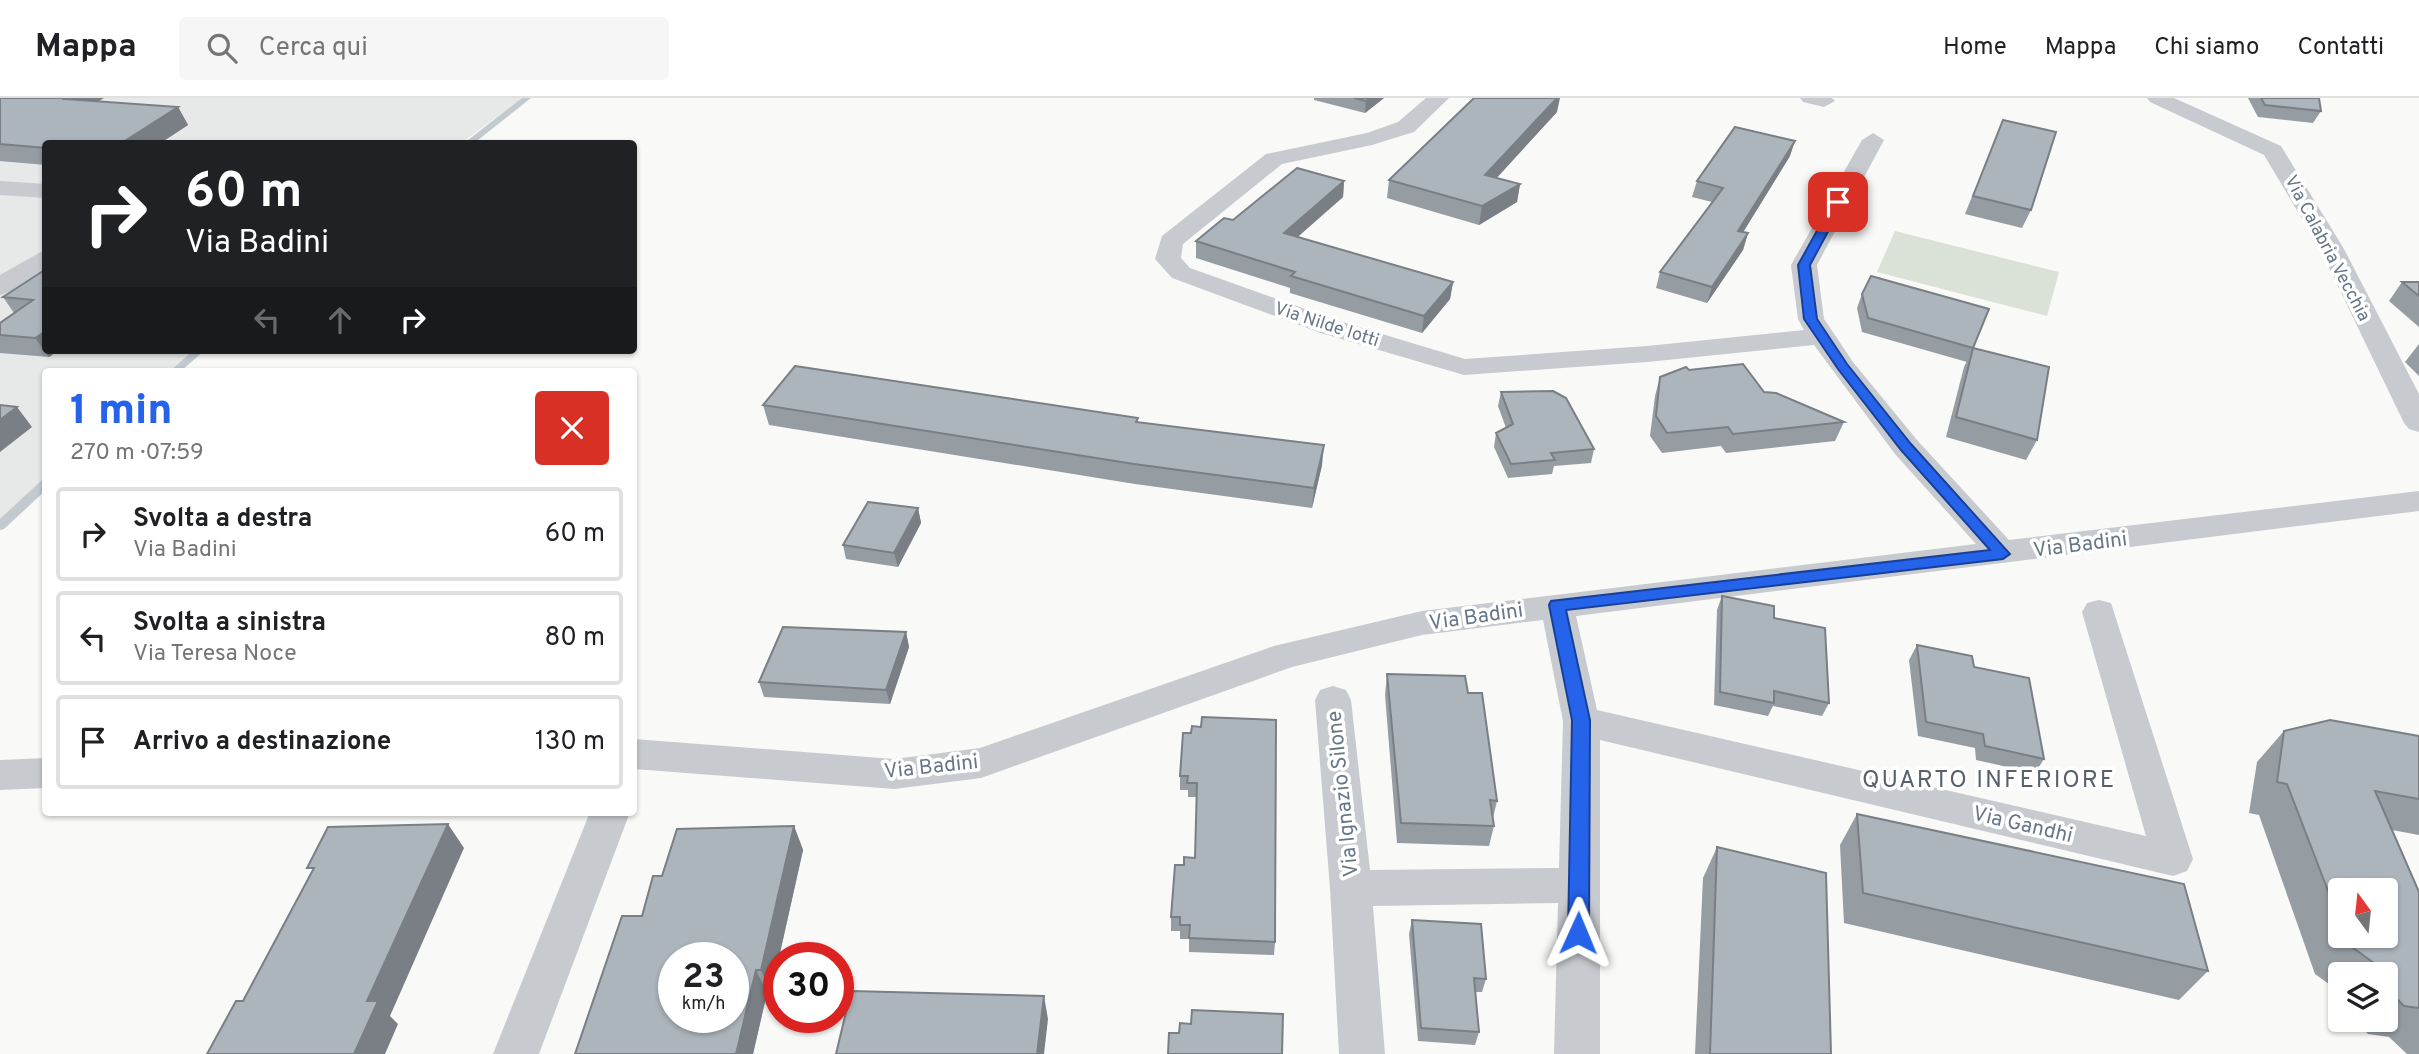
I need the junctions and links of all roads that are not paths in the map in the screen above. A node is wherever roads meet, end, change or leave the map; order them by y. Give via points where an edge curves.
1 (1438, 98) edge
2 (2157, 98) edge
3 (1873, 140) dead end
4 (0, 188) edge
5 (42, 191) edge
6 (42, 259) edge
7 (0, 287) edge
8 (1822, 336) junction
9 (2419, 424) edge
10 (2419, 501) edge
11 (2003, 554) junction
12 (1557, 605) junction
13 (2099, 612) dead end
14 (1333, 700) dead end
15 (1581, 720) junction
16 (637, 754) edge
17 (42, 773) edge
18 (0, 775) edge
19 (608, 816) edge
20 (1579, 885) junction
21 (1352, 888) junction
22 (516, 1054) edge
23 (1362, 1054) edge
24 (1577, 1054) edge

1 - 8 street, Via Nilde Iotti via 1406,127 1274,159 1171,241 1168,259 1181,273 1268,305 1464,367
2 - 9 street, Via Calabria Vecchia via 2273,151 2332,248
3 - 8 street via 1804,265 1811,319
4 - 5 street
6 - 7 street
8 - 11 street via 1906,447
10 - 11 street, Via Badini
11 - 12 street, Via Badini
12 - 15 street
12 - 16 street, Via Badini via 1422,623 1286,655 981,762 894,774
13 - 15 street, Via Gandhi via 2173,859
14 - 21 street, Via Ignazio Silone
15 - 20 street
17 - 18 street
19 - 22 street
20 - 21 street, Via Ignazio Silone
20 - 24 street
21 - 23 street, Via Ignazio Silone

